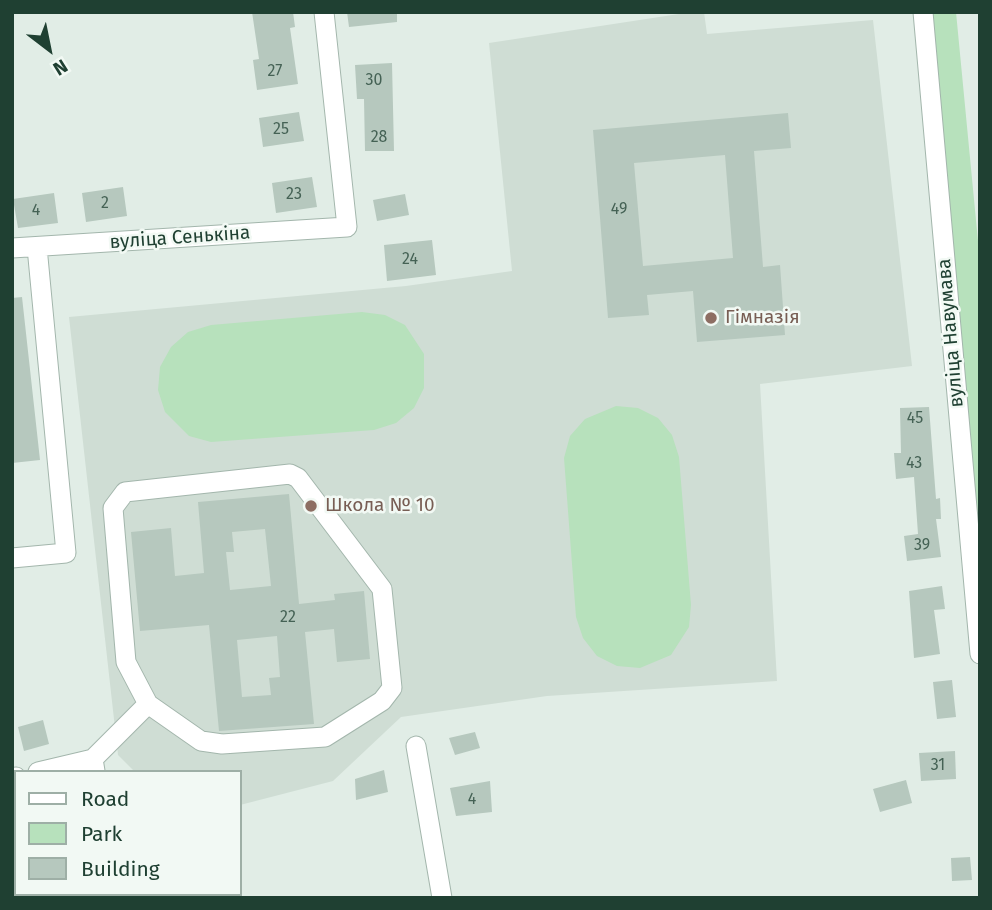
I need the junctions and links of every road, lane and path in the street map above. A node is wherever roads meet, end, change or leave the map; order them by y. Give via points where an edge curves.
1 (324, 12) edge
2 (923, 12) edge
3 (37, 247) junction
4 (12, 248) edge
5 (12, 558) edge
6 (980, 654) edge
7 (148, 704) junction
8 (415, 746) dead end
9 (94, 765) edge
10 (54, 770) edge
11 (442, 898) edge

1 - 3 street, вуліца Сенькіна via 347,227
2 - 6 street, вуліца Навумава
3 - 4 street, вуліца Сенькіна
3 - 5 street via 66,553
7 - 7 street via 126,662 113,508 117,500 125,492 290,474 298,478 382,589 389,694 325,737 222,744 201,741
7 - 9 street
8 - 11 street
9 - 10 street

